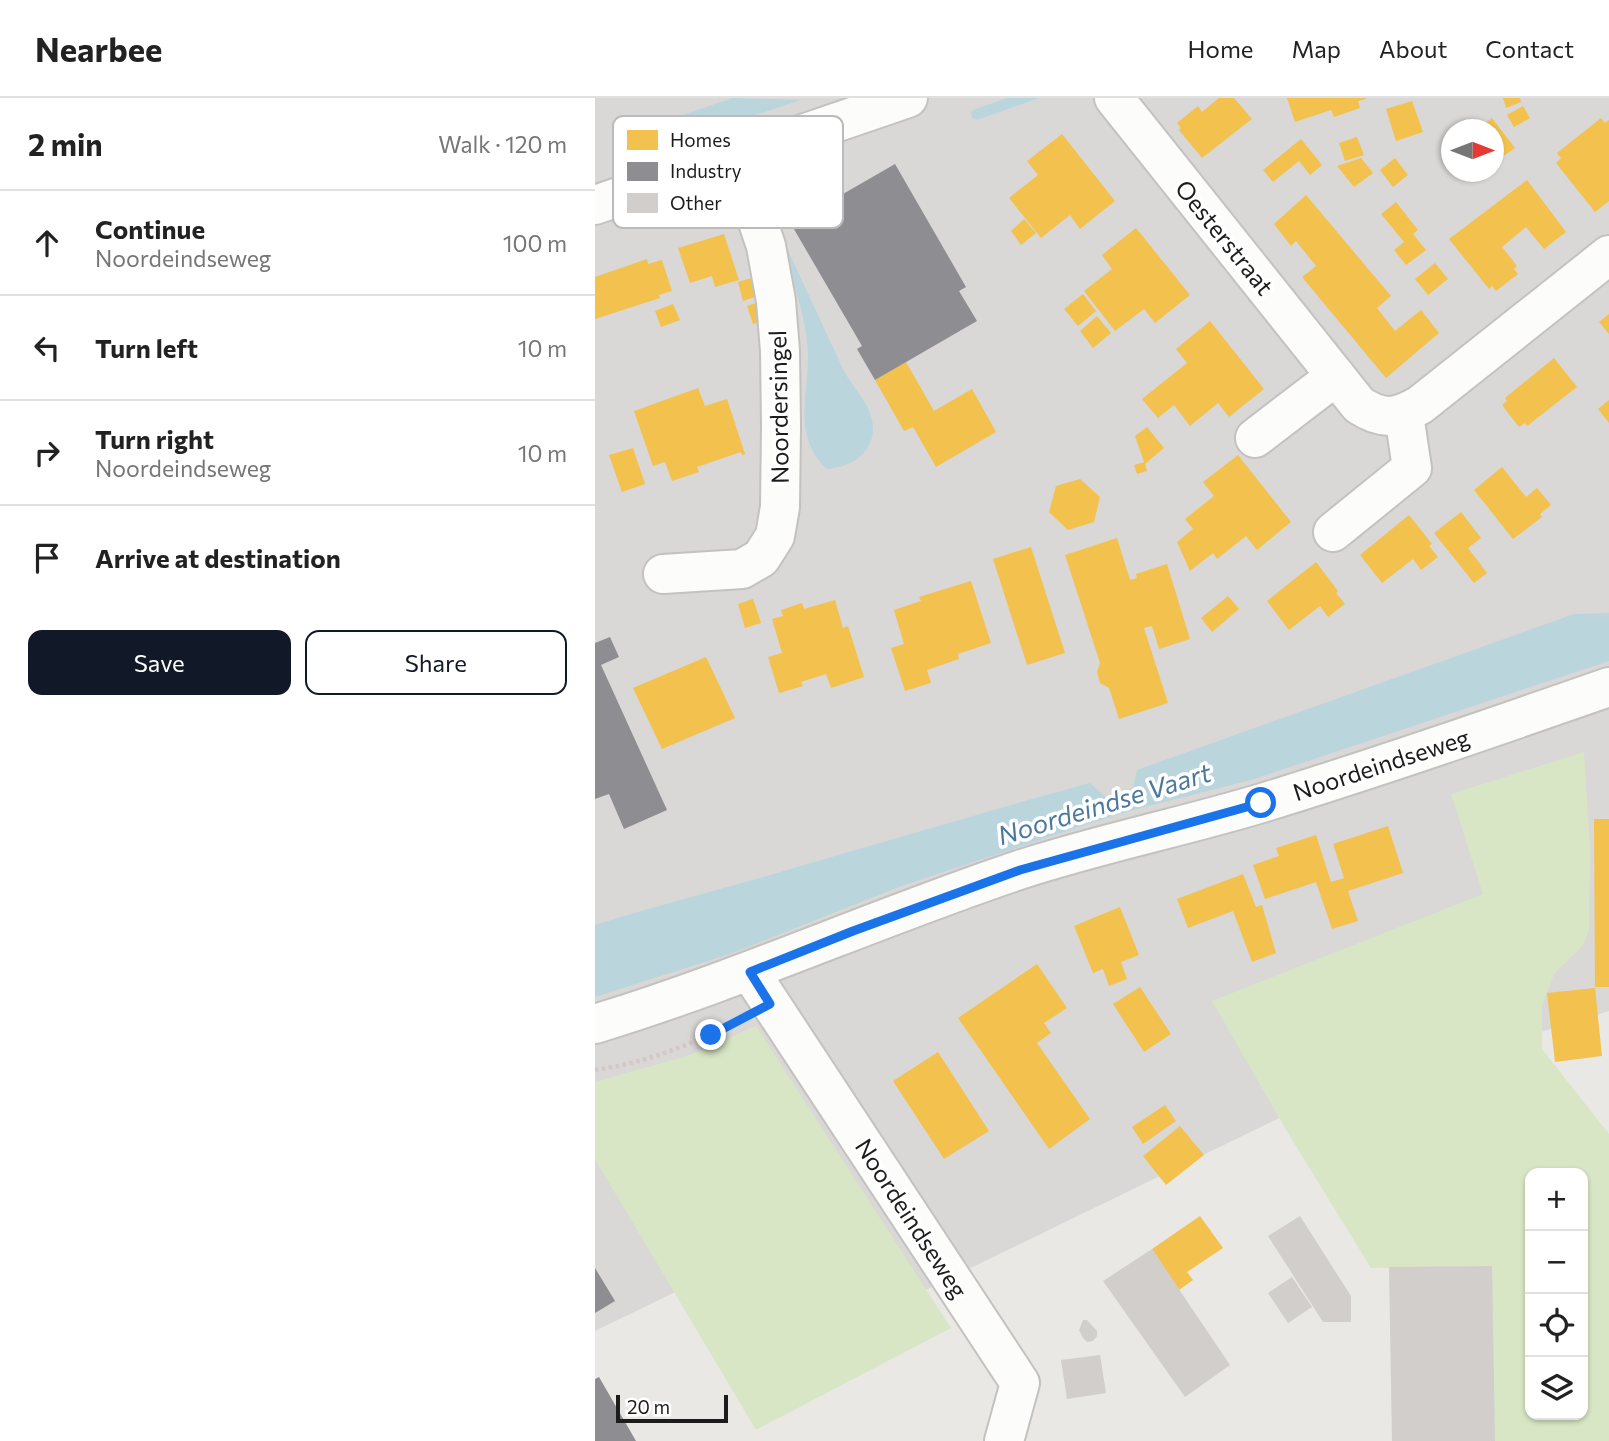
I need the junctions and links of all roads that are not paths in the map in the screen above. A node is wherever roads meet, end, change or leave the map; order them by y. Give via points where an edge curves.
1 (908, 98) edge
2 (1114, 98) edge
3 (843, 120) edge
4 (613, 199) edge
5 (595, 205) edge
6 (761, 228) edge
7 (1609, 255) edge
8 (1336, 376) junction
9 (1404, 415) junction
10 (1255, 438) dead end
11 (1333, 532) dead end
12 (663, 574) dead end
13 (1609, 687) edge
14 (750, 972) junction
15 (595, 1024) edge
16 (1004, 1441) edge

1 - 3 street
2 - 8 street, Oesterstraat
4 - 5 street
6 - 12 street, Noordersingel via 776,301 780,351 780,507 775,536 761,558 742,569
7 - 9 street
8 - 9 street, Oesterstraat via 1371,413
8 - 10 street
9 - 11 street via 1412,468
13 - 14 street, Noordeindseweg via 1261,803 1020,870
14 - 15 street, Noordeindseweg
14 - 16 street, Noordeindseweg via 1020,1383

